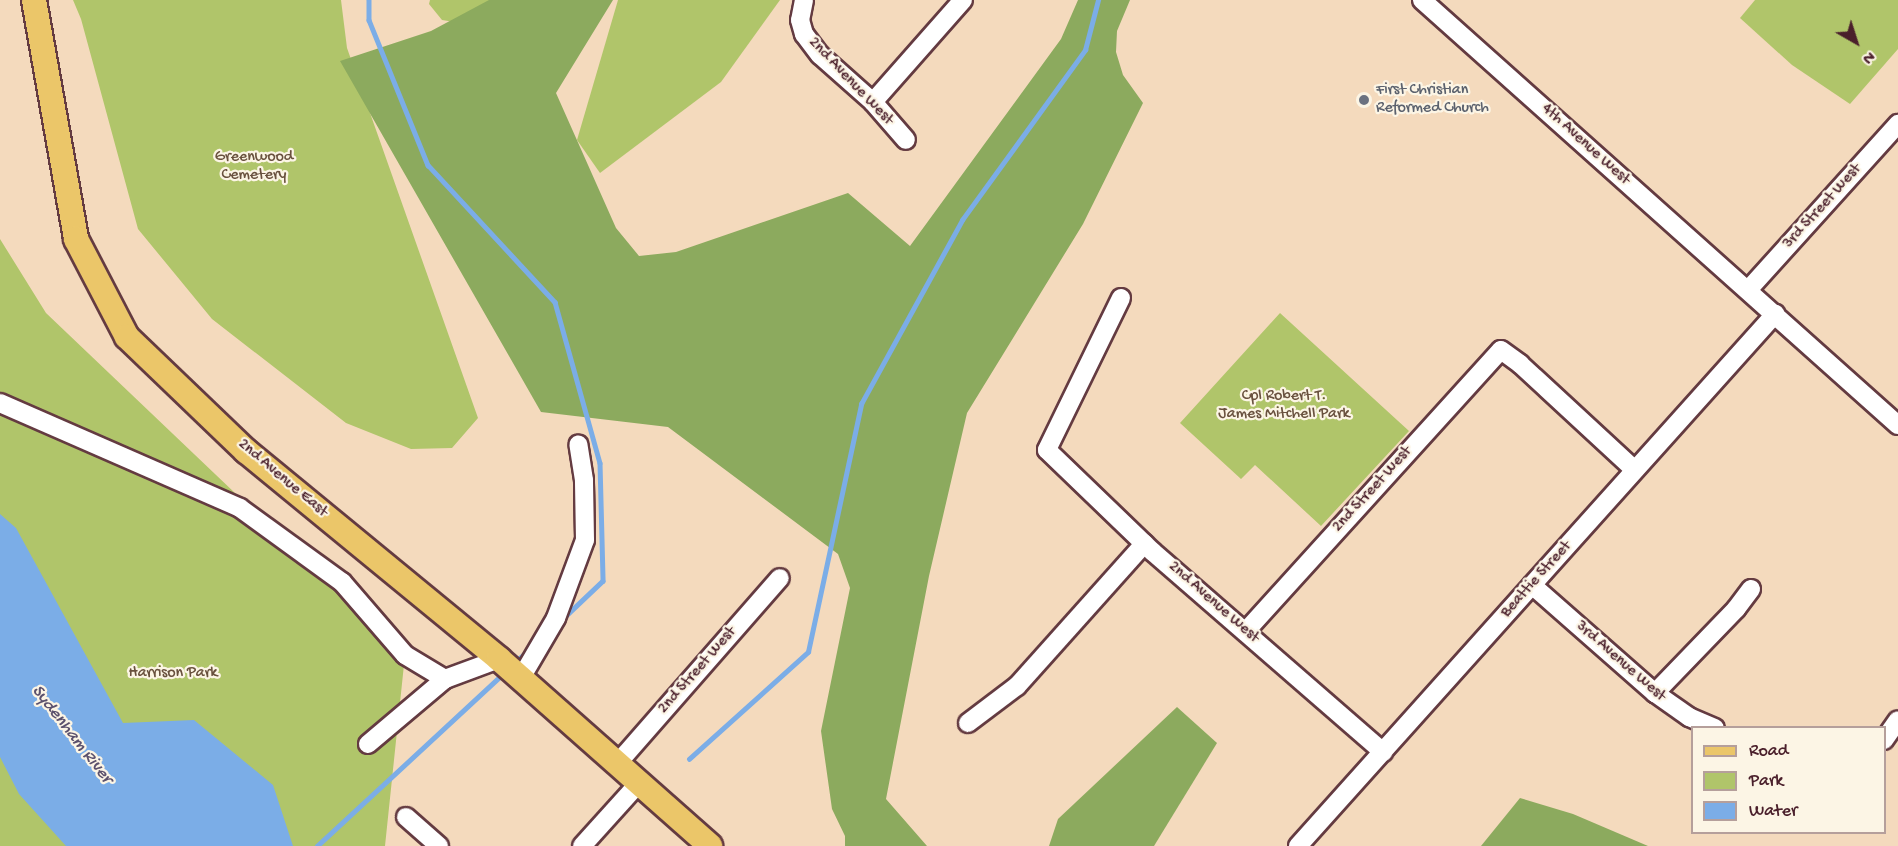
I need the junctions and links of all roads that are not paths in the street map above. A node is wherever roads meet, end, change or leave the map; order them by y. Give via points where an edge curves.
1 (34, 0) edge
2 (804, 0) edge
3 (963, 0) edge
4 (1422, 0) edge
5 (873, 102) junction
6 (1898, 124) edge
7 (906, 140) dead end
8 (1748, 290) junction
9 (1121, 298) dead end
10 (1775, 314) junction
11 (0, 403) edge
12 (1898, 425) edge
13 (578, 444) dead end
14 (1635, 470) junction
15 (1144, 544) junction
16 (780, 578) dead end
17 (1532, 585) junction
18 (1751, 589) dead end
19 (1246, 631) junction
20 (499, 659) junction
21 (521, 678) junction
22 (445, 679) junction
23 (1655, 693) junction
24 (1898, 720) edge
25 (968, 723) dead end
26 (1710, 726) edge
27 (1886, 737) edge
28 (368, 744) dead end
29 (1383, 752) junction
30 (617, 764) junction
31 (639, 783) junction
32 (406, 817) dead end
33 (439, 846) edge
34 (582, 846) edge
35 (710, 846) edge
36 (1298, 846) edge

1 - 20 main road, 2nd Avenue East via 76,239 127,337 246,451
2 - 5 street, 2nd Avenue West via 800,20 804,34 820,55
3 - 5 street
4 - 8 street, 4th Avenue West
5 - 7 street, 2nd Avenue West
6 - 8 street, 3rd Street West
8 - 10 street, 4th Avenue West
9 - 15 street, 2nd Avenue West via 1047,450
10 - 12 street
10 - 14 street, Beattie Street
11 - 22 street via 240,508 342,582 405,655
13 - 21 street via 584,480 585,540 556,618
14 - 17 street, Beattie Street
14 - 19 street, 2nd Street West via 1501,350
15 - 19 street, 2nd Avenue West
15 - 25 street via 1017,686
16 - 30 street, 2nd Street West
17 - 23 street, 3rd Avenue West
17 - 29 street, Beattie Street
18 - 23 street
19 - 29 street, 2nd Avenue West
20 - 21 main road, 2nd Avenue East
20 - 22 street
21 - 30 main road, 2nd Avenue East
22 - 28 street
23 - 26 street, 3rd Avenue West via 1689,717
24 - 27 street
29 - 36 street, Beattie Street
30 - 31 main road, 2nd Avenue East
31 - 34 street
31 - 35 main road, 2nd Avenue East
32 - 33 street

